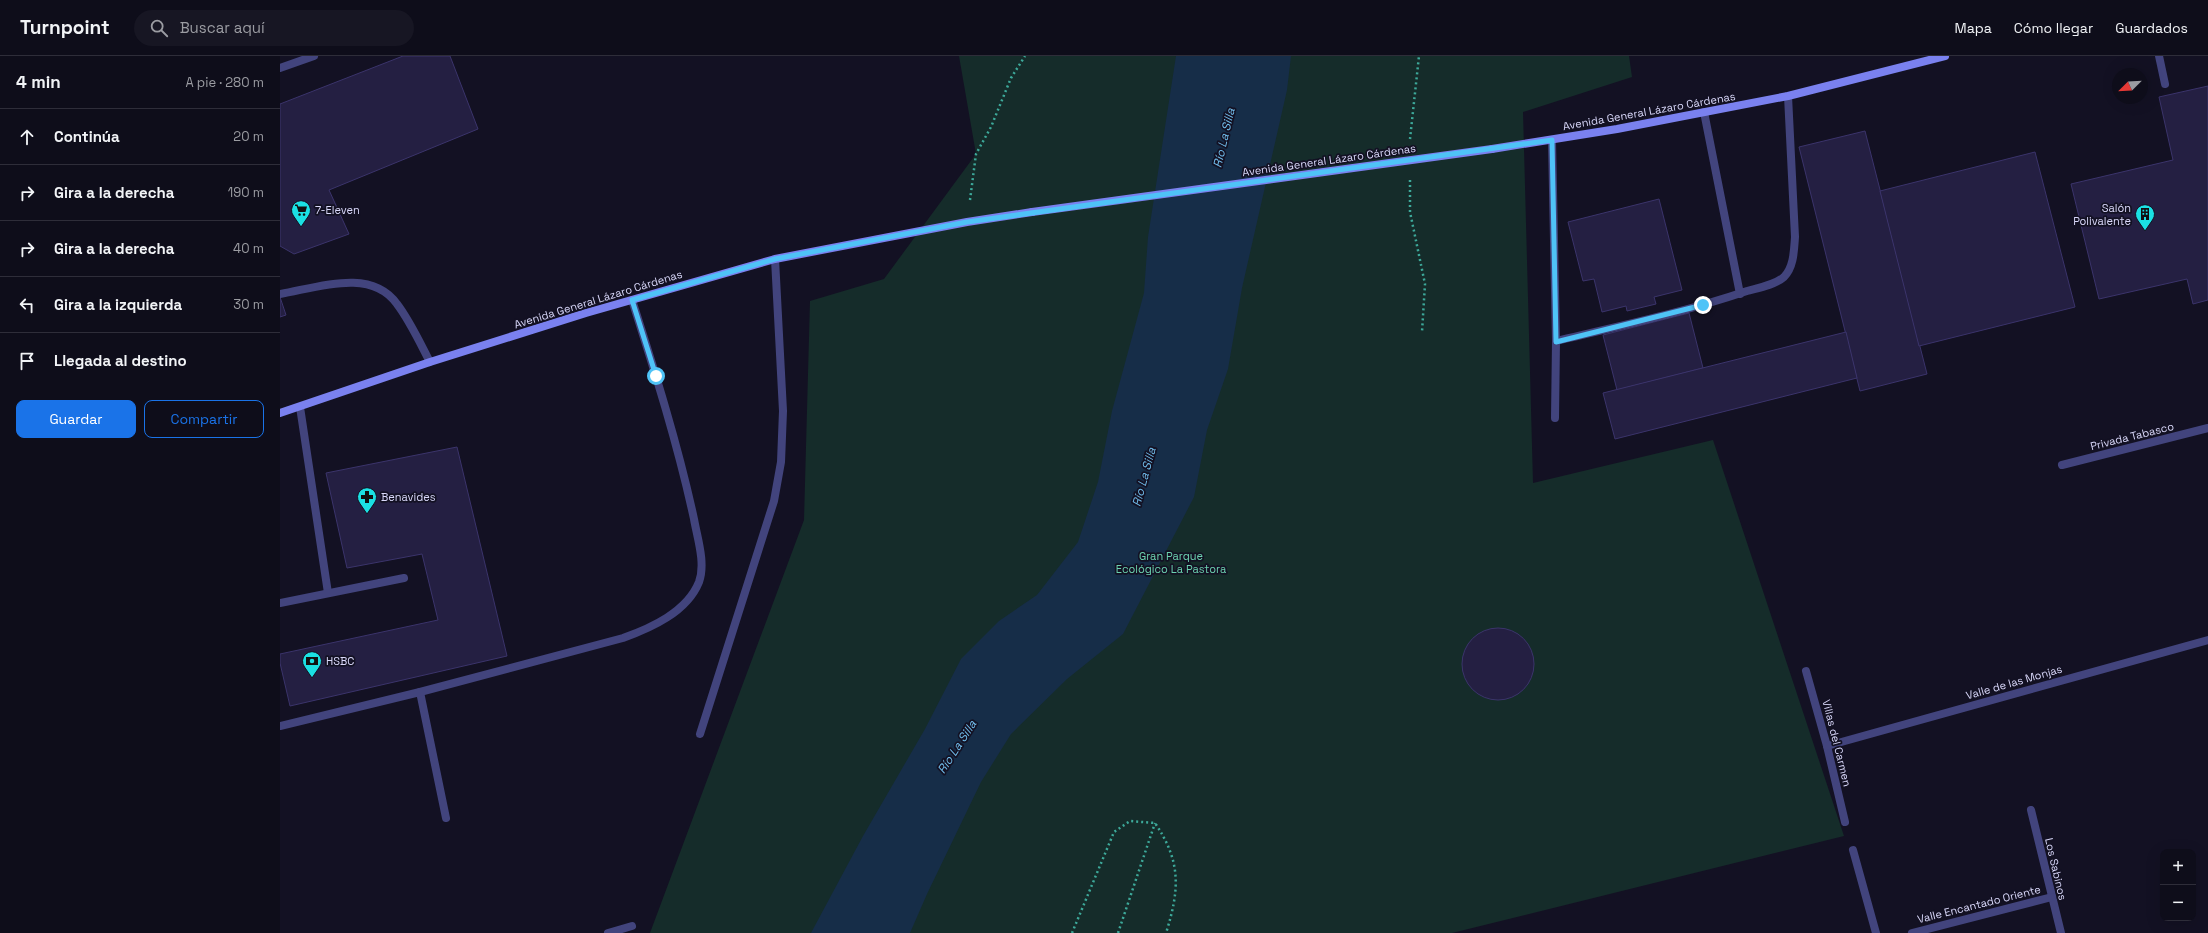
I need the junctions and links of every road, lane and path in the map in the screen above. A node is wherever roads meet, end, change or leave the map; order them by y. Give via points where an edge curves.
1 (314, 56) edge
2 (1025, 56) edge
3 (1419, 56) edge
4 (1945, 56) edge
5 (2159, 56) edge
6 (280, 68) edge
7 (2165, 84) dead end
8 (1788, 96) junction
9 (1704, 112) junction
10 (1552, 140) junction
11 (1410, 146) dead end
12 (1410, 175) dead end
13 (967, 222) junction
14 (775, 259) junction
15 (280, 294) edge
16 (1740, 294) junction
17 (632, 300) junction
18 (1422, 332) dead end
19 (1556, 342) junction
20 (430, 362) junction
21 (300, 407) junction
22 (280, 413) edge
23 (1555, 418) dead end
24 (2208, 428) edge
25 (2062, 465) dead end
26 (404, 578) dead end
27 (328, 593) junction
28 (280, 604) edge
29 (2208, 643) edge
30 (1806, 671) dead end
31 (420, 692) junction
32 (280, 726) edge
33 (700, 734) dead end
34 (1827, 746) junction
35 (2031, 810) dead end
36 (446, 818) dead end
37 (1845, 822) dead end
38 (1155, 823) junction
39 (1854, 850) dead end
40 (2052, 897) junction
41 (632, 926) dead end
42 (608, 933) edge
43 (1072, 933) edge
44 (1118, 933) edge
45 (1166, 933) edge
46 (1876, 933) edge
47 (1912, 933) edge
48 (2061, 933) edge

1 - 6 street
2 - 13 path via 976,154
3 - 11 path
4 - 8 street, Avenida General Lázaro Cárdenas
5 - 7 street
8 - 9 street, Avenida General Lázaro Cárdenas
8 - 16 street via 1794,255 1783,277
9 - 10 street, Avenida General Lázaro Cárdenas
9 - 16 street
10 - 13 street, Avenida General Lázaro Cárdenas, bridge
10 - 19 street
12 - 18 path via 1410,212 1425,284
13 - 14 street, Avenida General Lázaro Cárdenas
14 - 17 street, Avenida General Lázaro Cárdenas
14 - 33 street via 782,396 781,462 774,501
15 - 20 street via 339,283 366,283 384,291 397,302
16 - 19 street
17 - 20 street, Avenida General Lázaro Cárdenas
17 - 31 street via 688,490 701,562 699,581 692,594 663,620 644,630 592,648
19 - 23 street
20 - 21 street, Avenida General Lázaro Cárdenas
21 - 22 street, Avenida General Lázaro Cárdenas
21 - 27 street
24 - 25 street, Privada Tabasco
26 - 27 street
27 - 28 street
29 - 34 street, Valle de las Monjas
30 - 34 street, Villas del Carmen
31 - 32 street
31 - 36 street
34 - 37 street, Villas del Carmen
35 - 40 street, Los Sabinos
38 - 43 path via 1130,821 1114,832
38 - 44 path
38 - 45 path via 1168,842 1177,878
39 - 46 street
40 - 47 street, Valle Encantado Oriente
40 - 48 street, Los Sabinos
41 - 42 street

